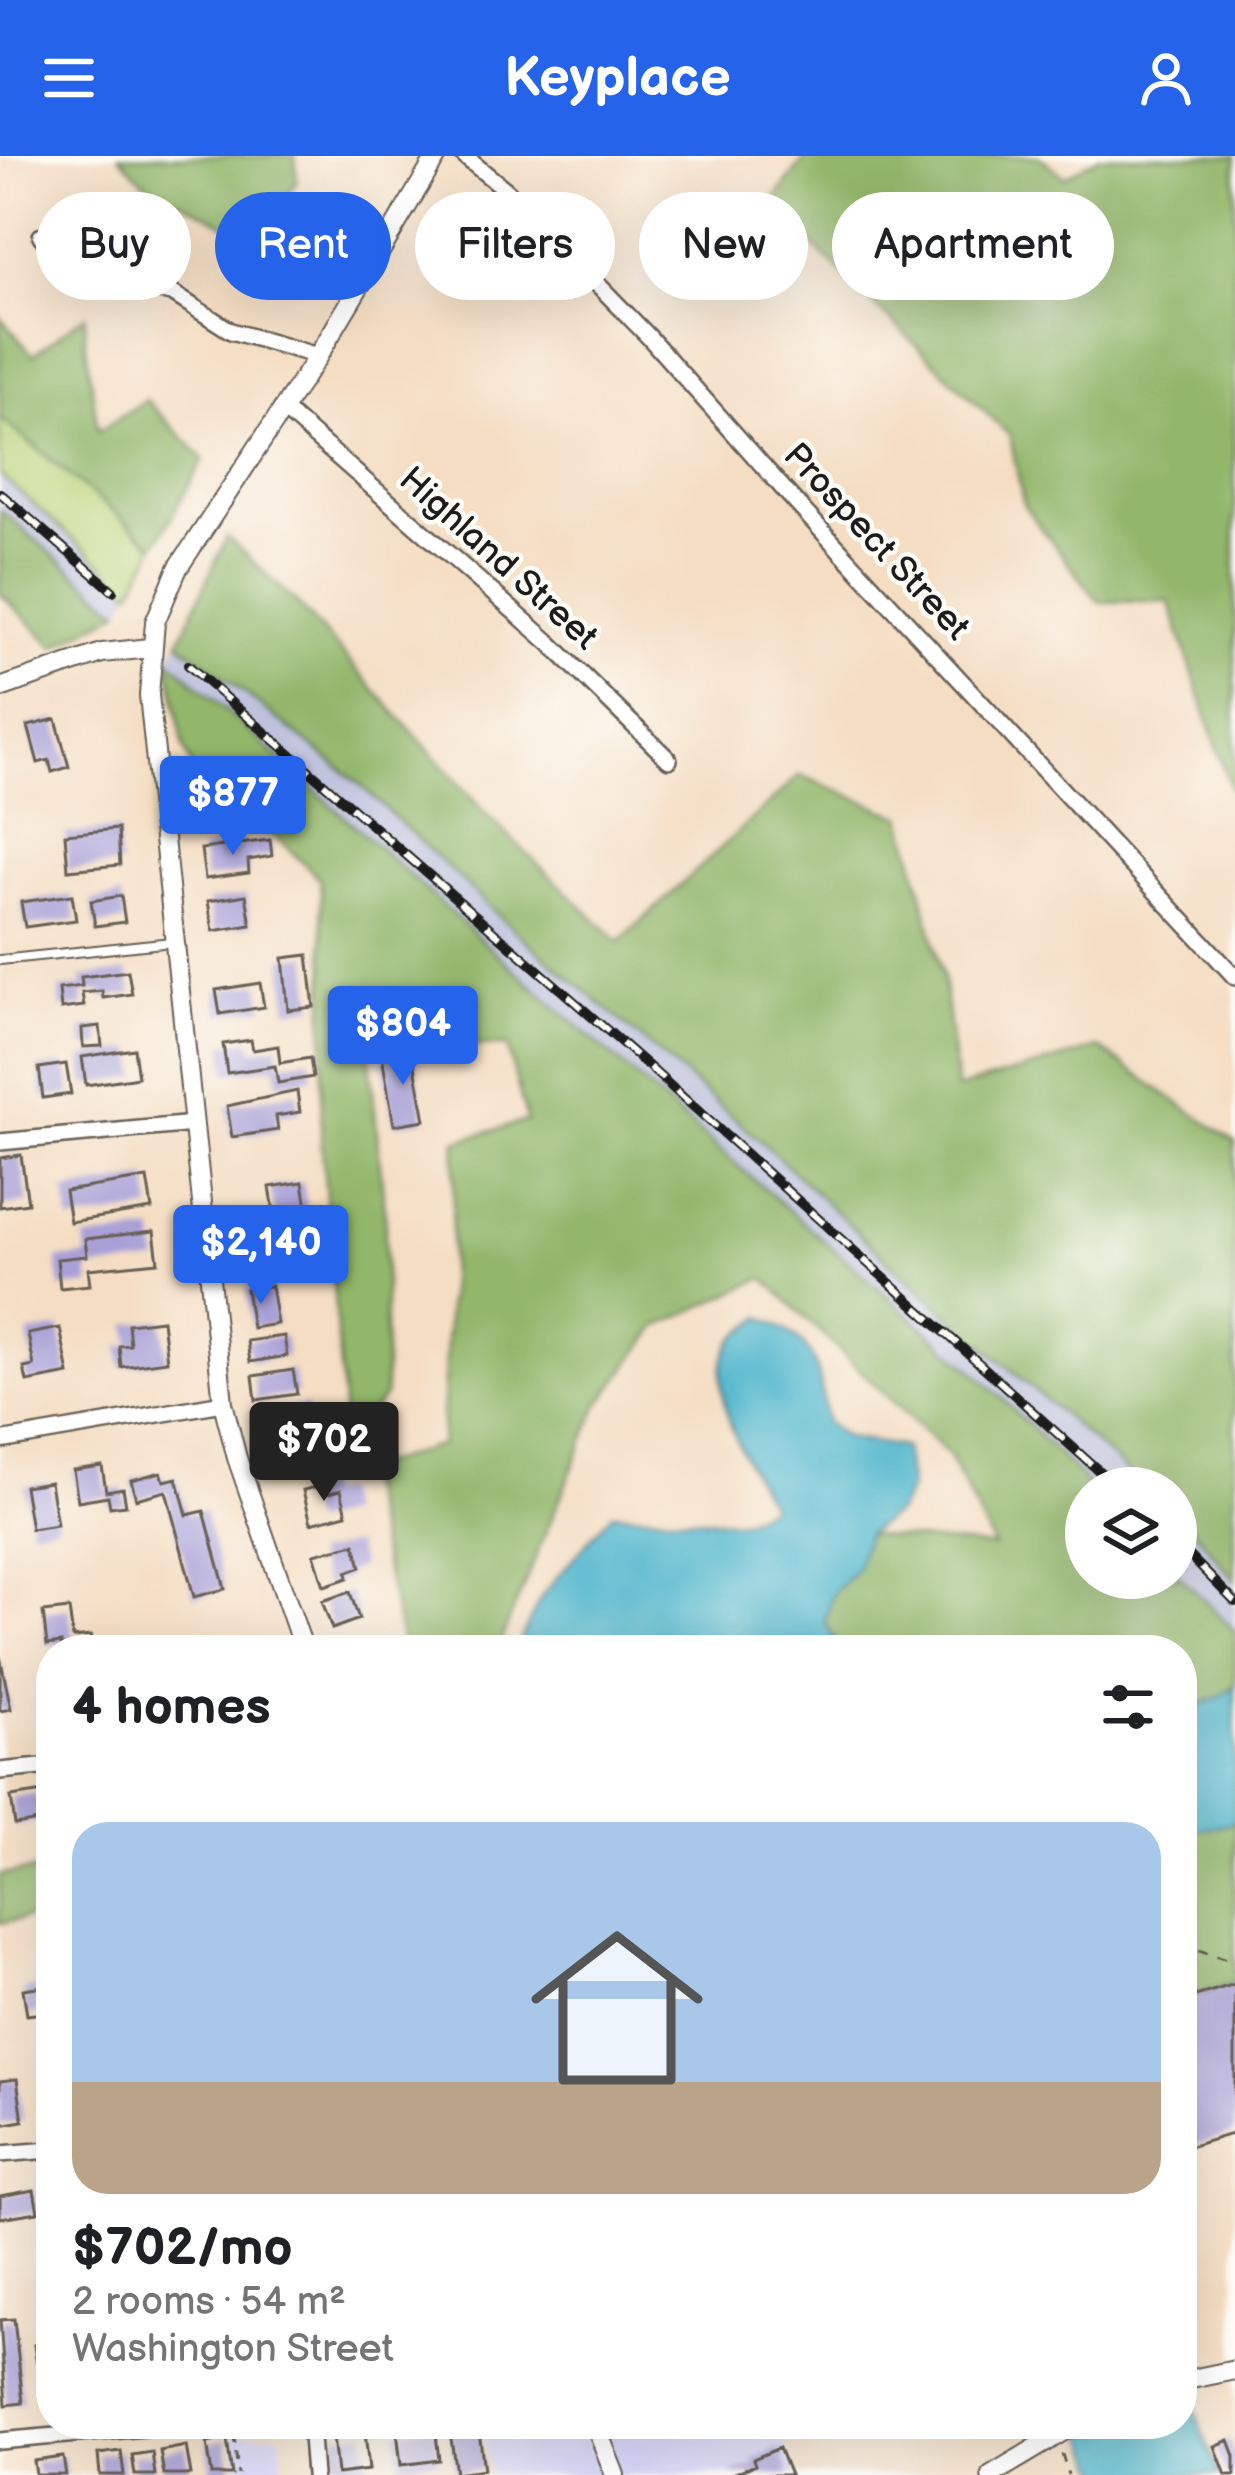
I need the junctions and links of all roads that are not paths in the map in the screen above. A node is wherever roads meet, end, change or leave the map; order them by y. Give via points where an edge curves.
1 (437, 156) edge
2 (464, 156) edge
3 (184, 300) edge
4 (318, 356) junction
5 (282, 408) junction
6 (150, 648) junction
7 (0, 688) edge
8 (669, 760) dead end
9 (175, 941) junction
10 (0, 960) edge
11 (1235, 977) edge
12 (194, 1124) junction
13 (0, 1142) edge
14 (223, 1403) junction
15 (0, 1441) edge
16 (299, 1635) edge
17 (36, 1768) edge
18 (0, 1772) edge
19 (36, 2151) edge
20 (0, 2154) edge
21 (1235, 2371) edge
22 (1197, 2377) edge
23 (36, 2438) edge
24 (311, 2439) edge
25 (605, 2439) edge
26 (1055, 2439) edge
27 (0, 2441) edge
28 (314, 2475) edge
29 (615, 2475) edge
30 (991, 2475) edge

1 - 4 street
2 - 11 street, Prospect Street via 648,336
3 - 4 street via 231,331
4 - 5 street
5 - 6 street via 178,568
5 - 8 street, Highland Street via 550,643
6 - 7 street via 102,653
6 - 9 street
9 - 10 lane
9 - 12 street
12 - 13 street
12 - 14 street
14 - 15 street
14 - 16 street
17 - 18 street
19 - 20 street
21 - 22 street
23 - 27 street
24 - 28 street
25 - 29 street
26 - 30 street, bridge

